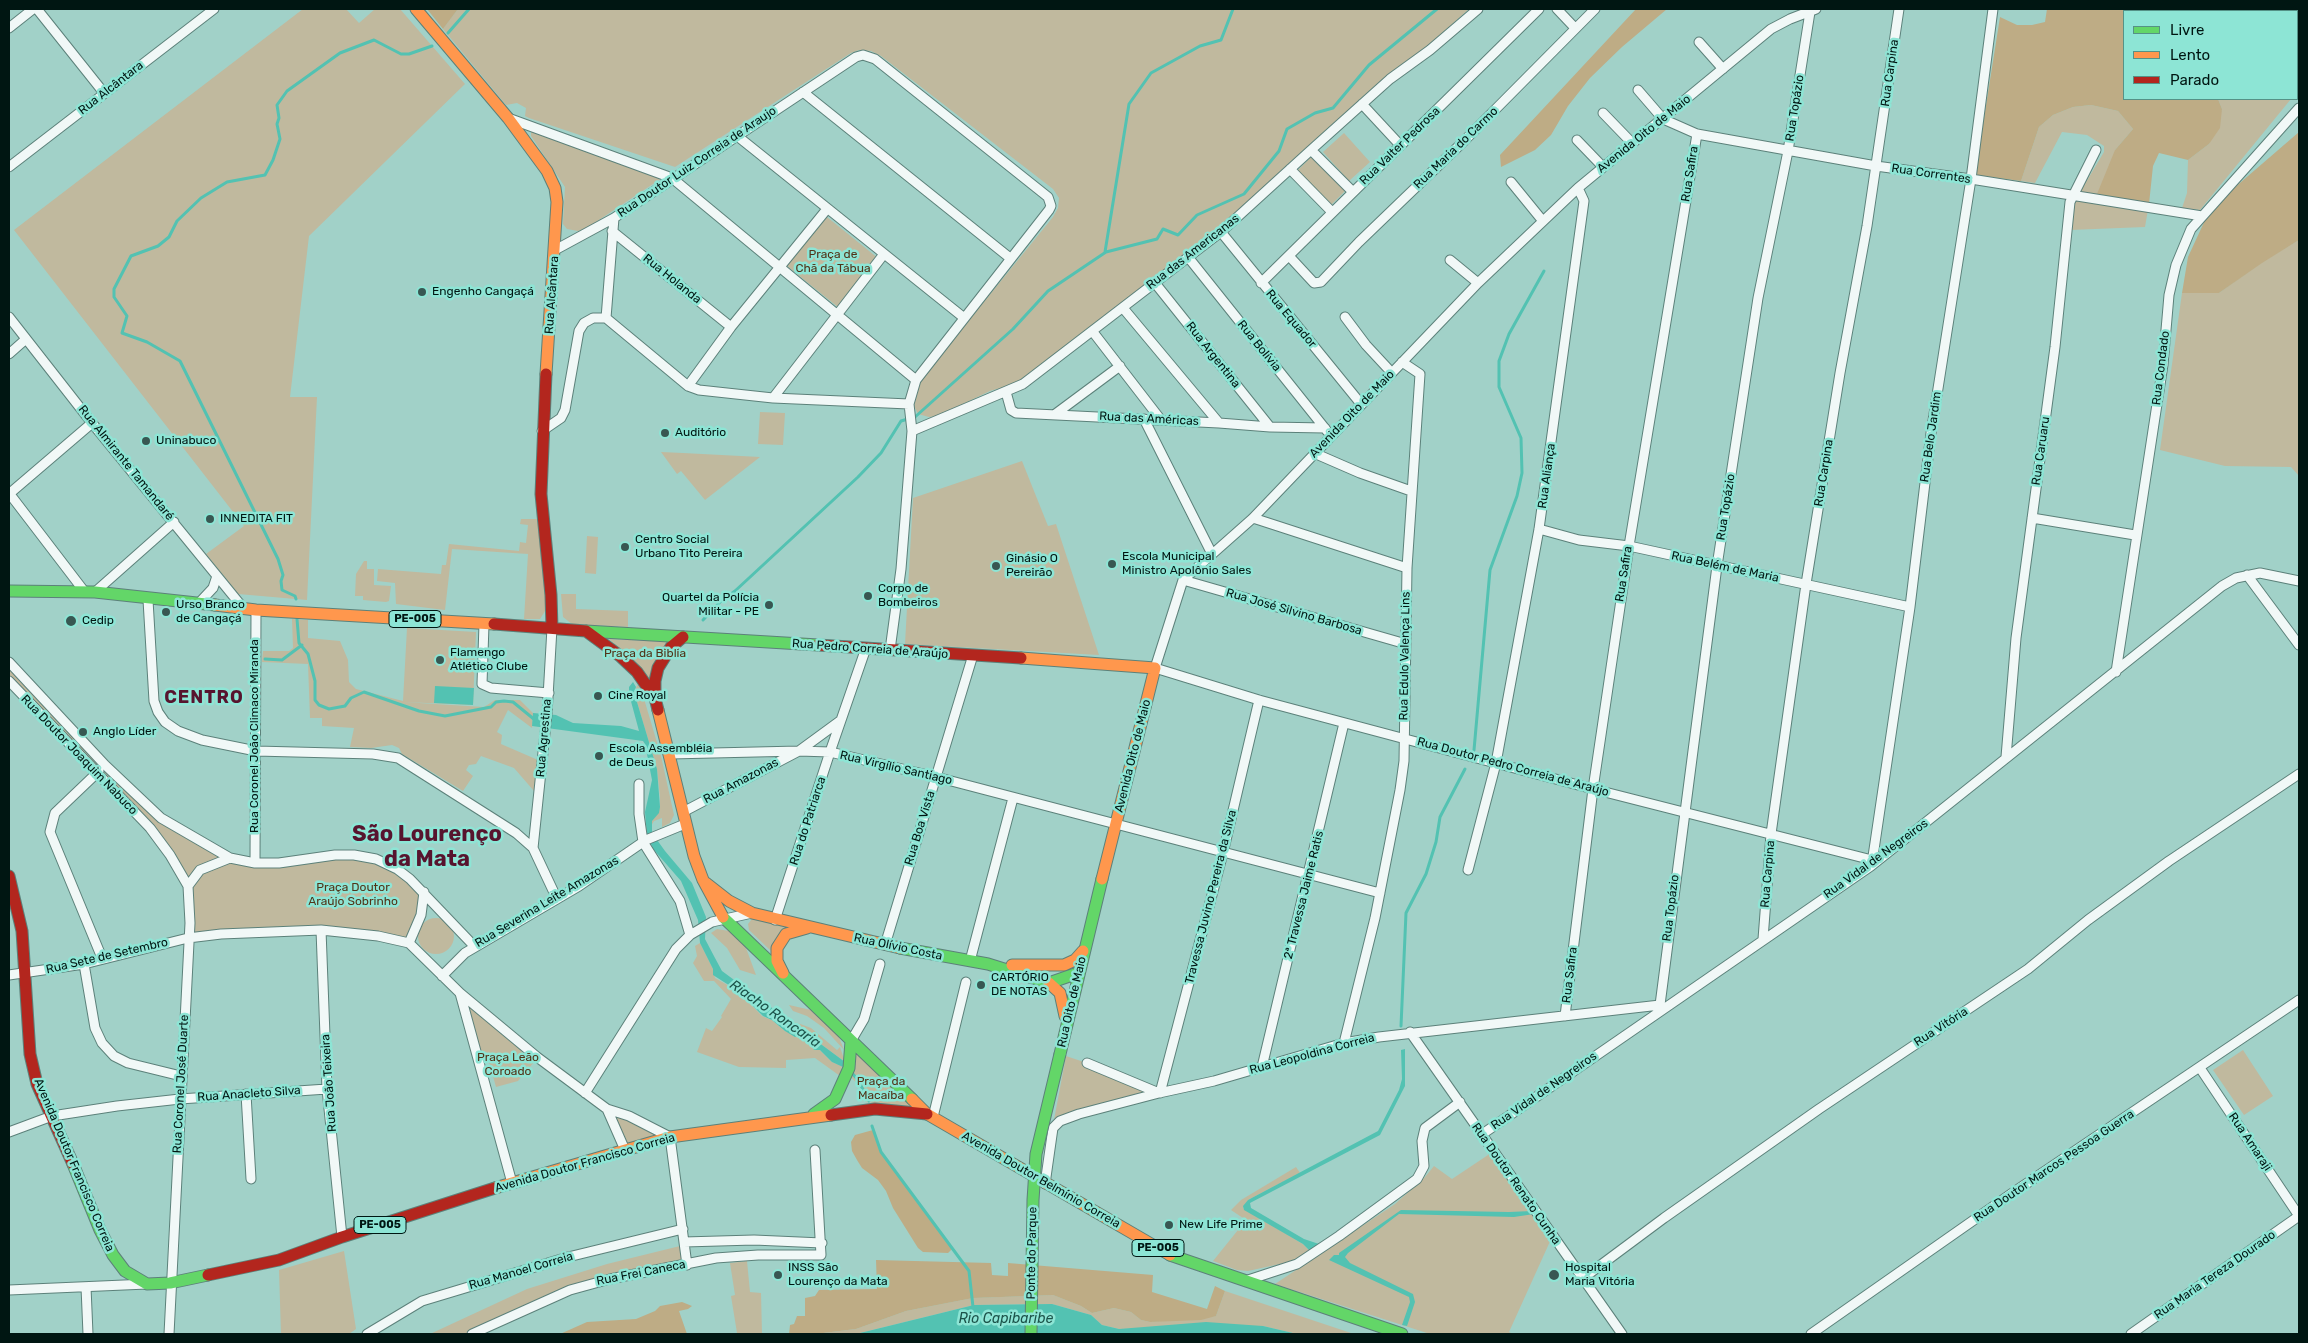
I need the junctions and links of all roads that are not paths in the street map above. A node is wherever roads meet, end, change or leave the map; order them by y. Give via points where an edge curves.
1 (35, 9) edge
2 (214, 9) edge
3 (416, 9) edge
4 (1478, 9) edge
5 (1539, 9) edge
6 (1557, 9) edge
7 (1595, 9) edge
8 (1899, 9) edge
9 (1993, 9) edge
10 (1813, 10) edge
11 (9, 28) edge
12 (1575, 28) junction
13 (1699, 42) dead end
14 (1723, 69) junction
15 (1638, 90) dead end
16 (803, 92) junction
17 (104, 93) junction
18 (1362, 104) junction
19 (2299, 108) edge
20 (1603, 113) dead end
21 (508, 118) junction
22 (1663, 119) junction
23 (1697, 134) junction
24 (736, 135) junction
25 (1576, 140) dead end
26 (1632, 143) junction
27 (1400, 145) junction
28 (1311, 150) junction
29 (2096, 150) dead end
30 (1788, 151) junction
31 (1876, 166) junction
32 (9, 167) edge
33 (1603, 167) junction
34 (1290, 169) junction
35 (672, 178) junction
36 (1971, 179) junction
37 (1511, 182) dead end
38 (1578, 188) junction
39 (1352, 192) junction
40 (2074, 195) junction
41 (827, 209) junction
42 (1332, 212) junction
43 (2202, 216) junction
44 (614, 218) junction
45 (1542, 220) junction
46 (612, 231) junction
47 (1221, 232) junction
48 (555, 250) junction
49 (884, 254) junction
50 (1289, 256) junction
51 (1188, 257) junction
52 (1010, 258) junction
53 (1450, 260) dead end
54 (779, 269) junction
55 (1155, 282) junction
56 (1261, 283) junction
57 (1478, 283) junction
58 (1123, 308) junction
59 (9, 317) edge
60 (838, 317) junction
61 (963, 317) junction
62 (1345, 317) dead end
63 (606, 318) junction
64 (731, 327) junction
65 (1093, 332) junction
66 (26, 339) junction
67 (9, 354) edge
68 (1402, 362) junction
69 (1120, 366) junction
70 (1392, 372) junction
71 (916, 380) junction
72 (688, 386) junction
73 (1006, 392) junction
74 (773, 398) junction
75 (1361, 404) junction
76 (909, 407) junction
77 (1054, 415) junction
78 (1144, 419) junction
79 (1162, 420) junction
80 (92, 423) junction
81 (1219, 423) junction
82 (1270, 427) junction
83 (912, 429) junction
84 (542, 431) junction
85 (1328, 432) junction
86 (1314, 454) junction
87 (1411, 492) junction
88 (9, 494) edge
89 (1253, 518) junction
90 (2032, 518) junction
91 (174, 522) junction
92 (1539, 529) junction
93 (2135, 535) junction
94 (1629, 546) junction
95 (1212, 554) junction
96 (1717, 566) junction
97 (1408, 568) junction
98 (2247, 575) junction
99 (217, 576) junction
100 (1183, 580) junction
101 (2299, 581) edge
102 (1806, 584) junction
103 (9, 591) edge
104 (89, 592) junction
105 (148, 600) junction
106 (199, 603) junction
107 (1910, 607) junction
108 (244, 609) junction
109 (256, 610) junction
110 (484, 624) junction
111 (552, 628) junction
112 (586, 631) junction
113 (683, 637) junction
114 (1406, 644) junction
115 (2299, 645) edge
116 (866, 648) junction
117 (890, 650) junction
118 (973, 655) junction
119 (9, 662) edge
120 (1155, 668) junction
121 (2116, 672) junction
122 (9, 681) edge
123 (548, 693) junction
124 (655, 698) junction
125 (1259, 700) junction
126 (840, 721) junction
127 (1344, 723) junction
128 (1403, 737) junction
129 (256, 751) junction
130 (799, 751) junction
131 (830, 752) junction
132 (670, 754) junction
133 (2006, 756) junction
134 (1496, 763) junction
135 (105, 765) junction
136 (96, 774) junction
137 (2299, 774) edge
138 (936, 777) junction
139 (639, 784) dead end
140 (1593, 789) junction
141 (1012, 798) junction
142 (683, 812) junction
143 (1685, 813) junction
144 (161, 818) junction
145 (685, 824) junction
146 (1117, 824) junction
147 (150, 828) junction
148 (1771, 834) junction
149 (645, 841) junction
150 (533, 848) junction
151 (1223, 853) junction
152 (230, 858) junction
153 (255, 862) junction
154 (1872, 863) junction
155 (1468, 870) dead end
156 (1309, 875) junction
157 (9, 876) edge
158 (703, 880) junction
159 (188, 886) junction
160 (424, 892) junction
161 (1380, 892) junction
162 (557, 899) junction
163 (752, 913) junction
164 (724, 918) junction
165 (775, 920) junction
166 (807, 928) junction
167 (320, 930) junction
168 (692, 933) junction
169 (188, 938) junction
170 (1763, 939) junction
171 (409, 943) junction
172 (885, 945) junction
173 (475, 947) junction
174 (1084, 950) junction
175 (102, 958) junction
176 (970, 961) junction
177 (84, 964) junction
178 (880, 964) dead end
179 (988, 964) junction
180 (1052, 966) junction
181 (1078, 973) junction
182 (26, 974) junction
183 (9, 975) edge
184 (784, 975) junction
185 (442, 976) junction
186 (1066, 978) junction
187 (966, 982) dead end
188 (1049, 983) junction
189 (460, 993) junction
190 (1073, 993) junction
191 (2299, 1000) edge
192 (1661, 1007) junction
193 (1565, 1016) junction
194 (1066, 1022) junction
195 (1410, 1032) junction
196 (852, 1041) junction
197 (1344, 1043) junction
198 (1060, 1054) joint
199 (1087, 1064) dead end
200 (1262, 1067) junction
201 (2200, 1068) junction
202 (181, 1076) junction
203 (327, 1089) junction
204 (585, 1093) junction
205 (1159, 1093) junction
206 (246, 1094) junction
207 (180, 1099) junction
208 (1460, 1102) junction
209 (607, 1109) junction
210 (930, 1115) junction
211 (52, 1116) junction
212 (805, 1118) junction
213 (9, 1132) edge
214 (1481, 1135) junction
215 (670, 1137) junction
216 (625, 1150) junction
217 (815, 1150) dead end
218 (251, 1179) dead end
219 (512, 1183) junction
220 (1045, 1184) junction
221 (2299, 1216) edge
222 (683, 1229) junction
223 (342, 1237) junction
224 (684, 1242) junction
225 (822, 1243) junction
226 (687, 1265) junction
227 (1582, 1279) junction
228 (1245, 1282) junction
229 (170, 1283) junction
230 (147, 1284) junction
231 (86, 1287) junction
232 (9, 1290) edge
233 (88, 1334) edge
234 (169, 1334) edge
235 (367, 1334) edge
236 (472, 1334) edge
237 (1031, 1334) edge
238 (1402, 1334) edge
239 (1622, 1334) edge
240 (1811, 1334) edge
241 (2131, 1334) edge

1 - 11 street
1 - 17 street
2 - 17 street, Rua Alcântara
3 - 21 main road, Rua Alcântara
4 - 18 street, Rua das Americanas
5 - 27 street, Rua Valter Pedrosa
6 - 12 street
7 - 12 street, Rua Maria do Carmo
8 - 31 street, Rua Carpina
9 - 36 street, Rua Belo Jardim
10 - 14 street, Avenida Oito de Maio via 1780,23
10 - 30 street, Rua Topázio
12 - 50 street, Rua Maria do Carmo via 1321,282 1314,283
13 - 14 street
14 - 22 street, Avenida Oito de Maio
15 - 22 street
16 - 24 street, Rua Doutor Luiz Correia de Araujo
16 - 52 street
16 - 52 street, Rua Doutor Luiz Correia de Araujo via 856,57 869,56 1048,197 1049,210
17 - 32 street, Rua Alcântara
18 - 27 street
18 - 28 street, Rua das Americanas
19 - 43 street, Rua Condado
20 - 26 street
21 - 35 street
21 - 48 main road, Rua Alcântara via 547,171 555,188
22 - 23 street, Rua Correntes
22 - 26 street, Avenida Oito de Maio
23 - 30 street, Rua Correntes
23 - 94 street, Rua Safira
24 - 35 street, Rua Doutor Luiz Correia de Araujo
24 - 41 street
25 - 33 street
26 - 33 street, Avenida Oito de Maio
27 - 39 street, Rua Valter Pedrosa
28 - 34 street, Rua das Americanas
28 - 39 street
29 - 40 street, Rua Caruaru
30 - 31 street, Rua Correntes
30 - 96 street, Rua Topázio via 1758,298
31 - 36 street, Rua Correntes
31 - 102 street, Rua Carpina
33 - 38 street, Avenida Oito de Maio
34 - 42 street
34 - 47 street, Rua das Americanas
35 - 44 street, Rua Doutor Luiz Correia de Araujo
35 - 54 street
36 - 40 street, Rua Correntes
36 - 107 street, Rua Belo Jardim via 1931,433
37 - 45 street
38 - 45 street, Avenida Oito de Maio
38 - 92 street, Rua Aliança via 1584,201
39 - 42 street, Rua Valter Pedrosa
40 - 43 street, Rua Correntes
40 - 90 street, Rua Caruaru via 2070,202
41 - 49 street
41 - 54 street
42 - 50 street, Rua Valter Pedrosa
43 - 93 street, Rua Condado via 2191,229 2171,284 2163,365
44 - 46 street, Rua Doutor Luiz Correia de Araujo
44 - 48 street
45 - 57 street, Avenida Oito de Maio
46 - 63 street, Rua Doutor Luiz Correia de Araujo
46 - 64 street, Rua Holanda
47 - 51 street, Rua das Americanas
47 - 56 street, Rua Equador
48 - 84 main road, Rua Alcântara
49 - 60 street
49 - 61 street
50 - 56 street, Rua Valter Pedrosa
51 - 55 street, Rua das Americanas
51 - 85 street, Rua Bolívia
52 - 61 street, Rua Doutor Luiz Correia de Araujo
53 - 57 street
54 - 60 street
54 - 64 street
55 - 58 street, Rua das Americanas
55 - 82 street, Rua Argentina
56 - 75 street, Rua Equador
57 - 68 street, Avenida Oito de Maio
58 - 65 street, Rua das Americanas
58 - 81 street
59 - 66 street, Rua Almirante Tamandaré
60 - 71 street
60 - 74 street
61 - 71 street, Rua Doutor Luiz Correia de Araujo
62 - 70 street
63 - 72 street
63 - 84 street via 593,318 579,331 565,410 558,422
64 - 72 street
65 - 69 street
65 - 73 street, Rua das Americanas via 1023,384
66 - 67 street
66 - 80 street, Rua Almirante Tamandaré
68 - 70 street, Avenida Oito de Maio
68 - 87 street, Rua Edulo Valença Lins via 1420,374
69 - 77 street
69 - 79 street
70 - 75 street, Avenida Oito de Maio
71 - 76 street, Rua Doutor Luiz Correia de Araujo
72 - 74 street
73 - 77 street, Rua das Américas via 1012,411
73 - 83 street
74 - 76 street
75 - 85 street, Avenida Oito de Maio
76 - 83 street
77 - 78 street, Rua das Américas
78 - 79 street, Rua das Américas
78 - 95 street
79 - 81 street, Rua das Américas
80 - 88 street
80 - 91 street, Rua Almirante Tamandaré
81 - 82 street, Rua das Américas
82 - 85 street, Rua das Américas
83 - 117 street via 901,569
84 - 111 main road, Rua Alcântara via 541,494
85 - 86 street, Avenida Oito de Maio
86 - 87 street
86 - 89 street, Avenida Oito de Maio
87 - 97 street, Rua Edulo Valença Lins
88 - 104 street
89 - 95 street, Avenida Oito de Maio
89 - 97 street
90 - 93 street
90 - 133 street, Rua Caruaru via 2016,638
91 - 99 street, Rua Almirante Tamandaré
91 - 104 street
92 - 94 street, Rua Belém de Maria via 1601,544
92 - 134 street, Rua Aliança
93 - 121 street, Rua Condado
94 - 96 street, Rua Belém de Maria
94 - 140 street, Rua Safira
95 - 100 street, Avenida Oito de Maio
96 - 102 street, Rua Belém de Maria
96 - 143 street, Rua Topázio
97 - 114 street, Rua Edulo Valença Lins
98 - 101 street, Rua Vidal de Negreiros via 2260,573
98 - 115 street
98 - 121 street, Rua Vidal de Negreiros via 2203,598
99 - 106 street via 213,588
99 - 108 street, Rua Almirante Tamandaré
100 - 114 street, Rua José Silvino Barbosa
100 - 120 street, Avenida Oito de Maio
102 - 107 street, Rua Belém de Maria
102 - 148 street, Rua Carpina
103 - 104 main road, PE-005
104 - 105 main road, PE-005
105 - 106 main road, PE-005
105 - 129 street via 154,700 158,712 166,722 194,737
106 - 108 main road, PE-005
107 - 154 street, Rua Belo Jardim
108 - 109 main road, PE-005
109 - 110 main road, PE-005
109 - 129 street, Rua Coronel João Climaco Miranda
110 - 111 main road, PE-005
110 - 123 street via 482,684 490,688
111 - 112 main road, PE-005
111 - 123 street, Rua Agrestina
112 - 113 main road, Rua Pedro Correia de Araújo
112 - 124 main road, PE-005 via 639,676
113 - 116 main road, Rua Pedro Correia de Araújo
113 - 124 main road via 658,668
114 - 128 street, Rua Edulo Valença Lins
116 - 117 main road, Rua Pedro Correia de Araújo
116 - 126 street, Rua do Patriarca
117 - 118 main road, Rua Pedro Correia de Araújo
118 - 120 main road, Rua Pedro Correia de Araújo
118 - 138 street, Rua Boa Vista
119 - 135 street, Rua Doutor Joaquim Nabuco
120 - 125 street, Rua Doutor Pedro Correia de Araújo
120 - 146 main road, Avenida Oito de Maio
121 - 133 street, Rua Vidal de Negreiros
122 - 136 street, Rua Doutor Joaquim Nabuco
123 - 150 street, Rua Agrestina
124 - 132 main road, PE-005
125 - 127 street, Rua Doutor Pedro Correia de Araújo
125 - 151 street, Travessa Juvino Pereira da Silva
126 - 130 street
126 - 131 street, Rua do Patriarca
127 - 128 street, Rua Doutor Pedro Correia de Araújo
127 - 156 street, 2ª Travessa Jaime Ratis
128 - 134 street, Rua Doutor Pedro Correia de Araújo
128 - 161 street, Rua Edulo Valença Lins via 1400,790
129 - 150 street via 373,754 398,758 516,833
129 - 153 street, Rua Coronel João Climaco Miranda
130 - 131 street, Rua Virgílio Santiago
130 - 132 street, Rua Virgílio Santiago
130 - 142 street, Rua Amazonas
131 - 138 street, Rua Virgílio Santiago
131 - 165 street, Rua do Patriarca
132 - 142 main road, PE-005
133 - 154 street, Rua Vidal de Negreiros via 1913,834
134 - 140 street, Rua Doutor Pedro Correia de Araújo
134 - 155 street, Rua Aliança
135 - 136 street
135 - 144 street, Rua Doutor Joaquim Nabuco
136 - 147 street, Rua Doutor Joaquim Nabuco
136 - 175 street via 55,814 50,832
137 - 227 street, Rua Vitória via 2088,920 2028,969 1819,1109
138 - 141 street, Rua Virgílio Santiago
138 - 172 street, Rua Boa Vista
139 - 149 street via 639,814
140 - 143 street, Rua Doutor Pedro Correia de Araújo
140 - 193 street, Rua Safira
141 - 146 street, Rua Virgílio Santiago
141 - 176 street
142 - 145 main road, PE-005
143 - 148 street, Rua Doutor Pedro Correia de Araújo
143 - 192 street, Rua Topázio
144 - 147 street
144 - 152 street, Rua Doutor Joaquim Nabuco
145 - 149 street, Rua Severina Leite Amazonas
145 - 158 main road, PE-005
146 - 151 street, Rua Virgílio Santiago
146 - 174 main road, Avenida Oito de Maio
147 - 159 street, Rua Doutor Joaquim Nabuco
148 - 154 street, Rua Doutor Pedro Correia de Araújo
148 - 170 street, Rua Carpina
149 - 162 street, Rua Severina Leite Amazonas
149 - 168 street via 680,901
150 - 162 street
151 - 156 street, Rua Virgílio Santiago
151 - 205 street, Travessa Juvino Pereira da Silva
152 - 153 street
152 - 159 street via 200,870
153 - 160 street via 279,863 335,855 362,856 397,869
154 - 170 street, Rua Vidal de Negreiros
156 - 161 street, Rua Virgílio Santiago
156 - 200 street, 2ª Travessa Jaime Ratis
157 - 182 main road, Avenida Doutor Francisco Correia via 22,930
158 - 163 main road via 728,901
158 - 164 main road, PE-005
159 - 169 street, Rua Coronel José Duarte
160 - 171 street via 421,915
160 - 173 street
161 - 197 street, Rua Edulo Valença Lins
162 - 173 street, Rua Severina Leite Amazonas
163 - 164 street
163 - 165 main road, Rua Olívio Costa
164 - 168 street
164 - 184 main road, PE-005
165 - 166 main road, Rua Olívio Costa
166 - 172 main road, Rua Olívio Costa
166 - 184 main road via 786,934 777,948 777,961
167 - 169 street, Rua Sete de Setembro
167 - 171 street, Rua Sete de Setembro
167 - 203 street, Rua João Teixeira
168 - 204 street via 670,958
169 - 175 street, Rua Sete de Setembro
169 - 202 street, Rua Coronel José Duarte
170 - 192 street, Rua Vidal de Negreiros
171 - 185 street
172 - 176 main road, Rua Olívio Costa
173 - 185 street, Rua Severina Leite Amazonas via 456,960
174 - 180 main road, Rua Olívio Costa via 1070,964
174 - 181 main road, Rua Oito de Maio
175 - 177 street, Rua Sete de Setembro
176 - 179 main road, Rua Olívio Costa
177 - 182 street, Rua Sete de Setembro
177 - 202 street via 95,1028 102,1043 114,1056 128,1063
178 - 196 street via 864,1018
179 - 180 main road, Rua Olívio Costa
179 - 188 main road, Rua Olívio Costa
180 - 186 main road
181 - 186 main road
181 - 190 main road, Rua Oito de Maio
182 - 183 street, Rua Sete de Setembro
182 - 211 main road, Avenida Doutor Francisco Correia via 30,1054
184 - 196 main road, PE-005
185 - 189 street
186 - 188 main road
186 - 190 main road
187 - 210 street
188 - 194 main road via 1063,999
189 - 204 street
189 - 219 street
190 - 194 main road, Rua Oito de Maio
191 - 201 street, Rua Doutor Marcos Pessoa Guerra
192 - 193 street, Rua Leopoldina Correia
192 - 214 street, Rua Vidal de Negreiros
193 - 195 street, Rua Leopoldina Correia
194 - 198 main road, Rua Oito de Maio
195 - 197 street, Rua Leopoldina Correia
195 - 208 street, Rua Doutor Renato Cunha
196 - 210 main road, PE-005
196 - 212 main road via 843,1082 835,1099
197 - 200 street, Rua Leopoldina Correia
198 - 237 main road, Ponte do Parque, bridge via 1036,1154
199 - 205 street
200 - 205 street, Rua Leopoldina Correia
201 - 221 street, Rua Amaraji
201 - 240 street, Rua Doutor Marcos Pessoa Guerra via 2011,1194
202 - 207 street, Rua Coronel José Duarte
203 - 206 street, Rua Anacleto Silva
203 - 223 street, Rua João Teixeira
204 - 209 street
205 - 220 street, Rua Leopoldina Correia via 1060,1121 1053,1128
206 - 207 street, Rua Anacleto Silva
206 - 218 street
207 - 211 street, Rua Anacleto Silva
207 - 229 street, Rua Coronel José Duarte
208 - 214 street, Rua Doutor Renato Cunha
208 - 228 street via 1425,1128 1422,1141 1424,1166 1417,1179 1296,1264
209 - 215 street via 629,1116
209 - 216 street
210 - 212 main road, Avenida Doutor Francisco Correia / PE-005 via 875,1109
210 - 220 main road, Avenida Doutor Belmínio Correia / PE-005
211 - 213 street, Rua Anacleto Silva
211 - 230 main road, Avenida Doutor Francisco Correia via 112,1255 125,1271
212 - 215 main road, Avenida Doutor Francisco Correia / PE-005
214 - 227 street, Rua Doutor Renato Cunha
215 - 216 main road, Avenida Doutor Francisco Correia / PE-005
215 - 222 street
216 - 219 main road, Avenida Doutor Francisco Correia / PE-005
217 - 225 street
219 - 223 main road, Avenida Doutor Francisco Correia / PE-005
220 - 228 main road, Avenida Doutor Belmínio Correia / PE-005 via 1171,1255
221 - 241 street, Rua Maria Tereza Dourado
222 - 224 street
222 - 235 street, Rua Manoel Correia via 559,1260 422,1301
223 - 229 main road, Avenida Doutor Francisco Correia / PE-005 via 278,1260
224 - 225 street, Rua Frei Caneca
224 - 226 street
225 - 226 street, Rua Frei Caneca via 820,1255 738,1256
226 - 236 street, Rua Frei Caneca via 570,1290
227 - 239 street, Rua Doutor Renato Cunha
228 - 238 main road, Avenida Doutor Belmínio Correia / PE-005
229 - 230 main road, Avenida Doutor Francisco Correia / PE-005
229 - 234 street, Rua Coronel José Duarte
230 - 231 street
231 - 232 street
231 - 233 street

